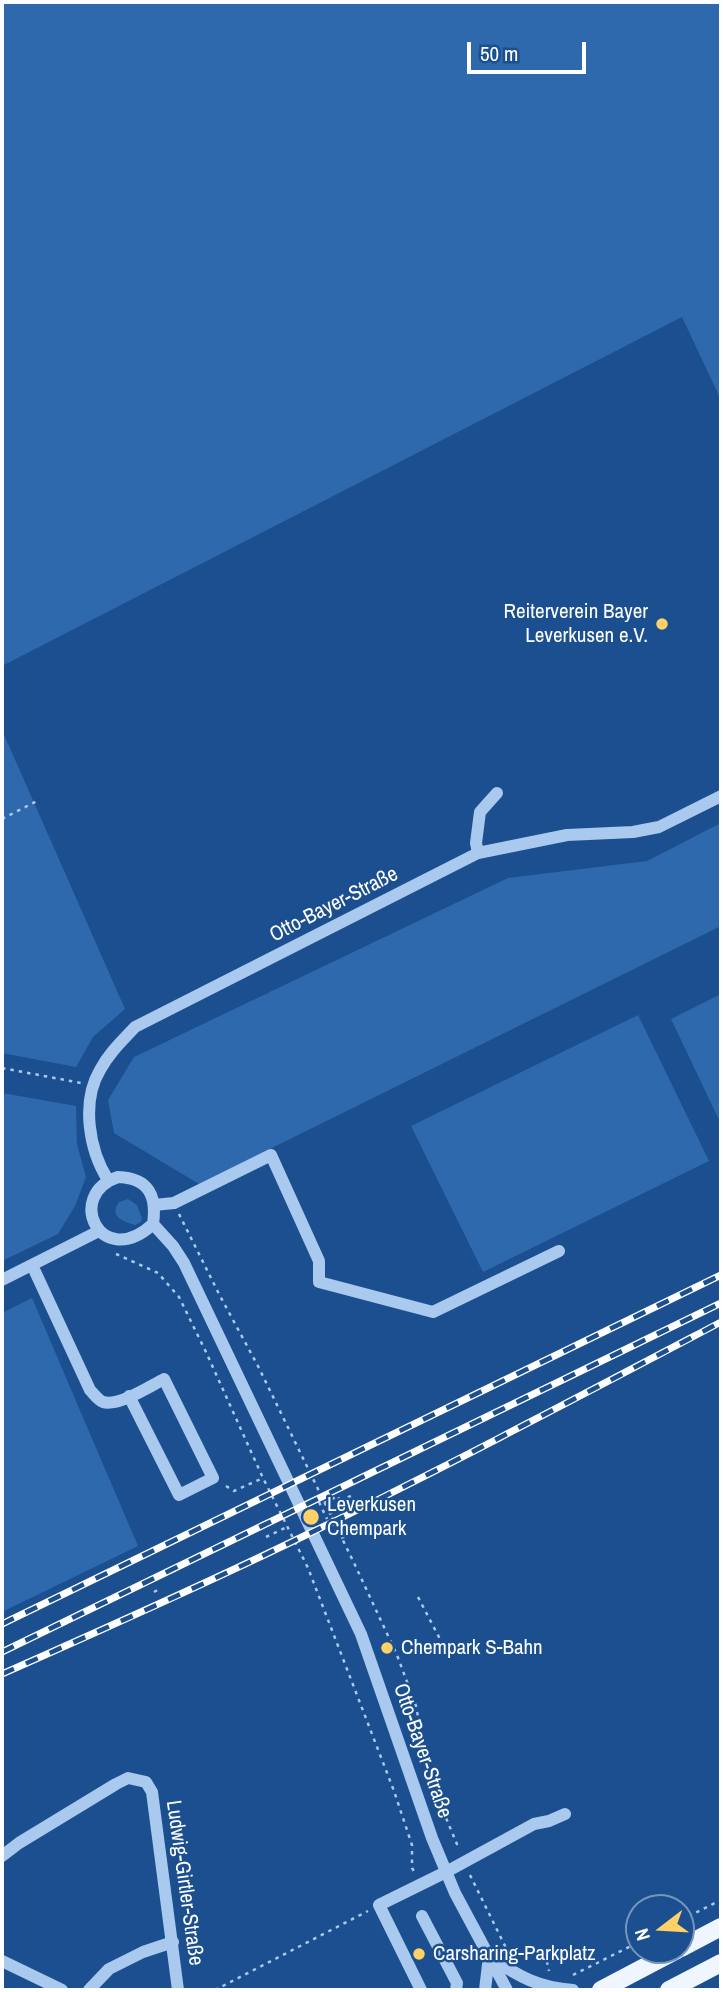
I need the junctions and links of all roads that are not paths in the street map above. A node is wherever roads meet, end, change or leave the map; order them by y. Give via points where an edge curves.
1 (497, 793) dead end
2 (721, 796) edge
3 (478, 853) junction
4 (108, 1180) junction
5 (155, 1205) junction
6 (153, 1224) junction
7 (99, 1231) junction
8 (559, 1251) dead end
9 (32, 1265) junction
10 (2, 1280) edge
11 (130, 1396) junction
12 (565, 1814) dead end
13 (2, 1856) edge
14 (446, 1872) junction
15 (422, 1916) dead end
16 (721, 1927) edge
17 (695, 1941) edge
18 (173, 1942) junction
19 (489, 1956) junction
20 (2, 1961) edge
21 (721, 1963) edge
22 (650, 1964) edge
23 (62, 1990) edge
24 (89, 1990) edge
25 (178, 1990) edge
26 (421, 1990) edge
27 (456, 1990) edge
28 (485, 1990) edge
29 (507, 1990) edge
30 (573, 1990) edge
31 (601, 1990) edge
32 (669, 1990) edge

1 - 3 street via 480,812
2 - 3 street, Otto-Bayer-Straße via 659,827 567,835
3 - 4 street, Otto-Bayer-Straße via 135,1027 111,1052 93,1086 89,1119 96,1155
4 - 5 street via 135,1179 150,1192
4 - 7 street via 96,1192 92,1207
5 - 6 street
5 - 8 street via 174,1203 271,1155 319,1261 319,1282 432,1312
6 - 7 street via 133,1239 119,1240
6 - 14 street, Otto-Bayer-Straße via 184,1262 361,1634
7 - 9 street
9 - 10 street
9 - 11 street via 90,1390 101,1401 114,1404
11 - 11 street via 164,1380 213,1478 178,1495
12 - 14 street via 534,1824
13 - 18 street, Ludwig-Girtler-Straße via 116,1784 128,1778 146,1782 152,1792
14 - 19 street, Otto-Bayer-Straße
14 - 26 street via 379,1905
15 - 27 street via 457,1983
16 - 17 main road
18 - 24 street via 109,1969
18 - 25 street, Ludwig-Girtler-Straße
19 - 28 street
19 - 29 street, Otto-Bayer-Straße
19 - 30 street via 537,1984
20 - 23 street
21 - 32 main road
22 - 31 main road

